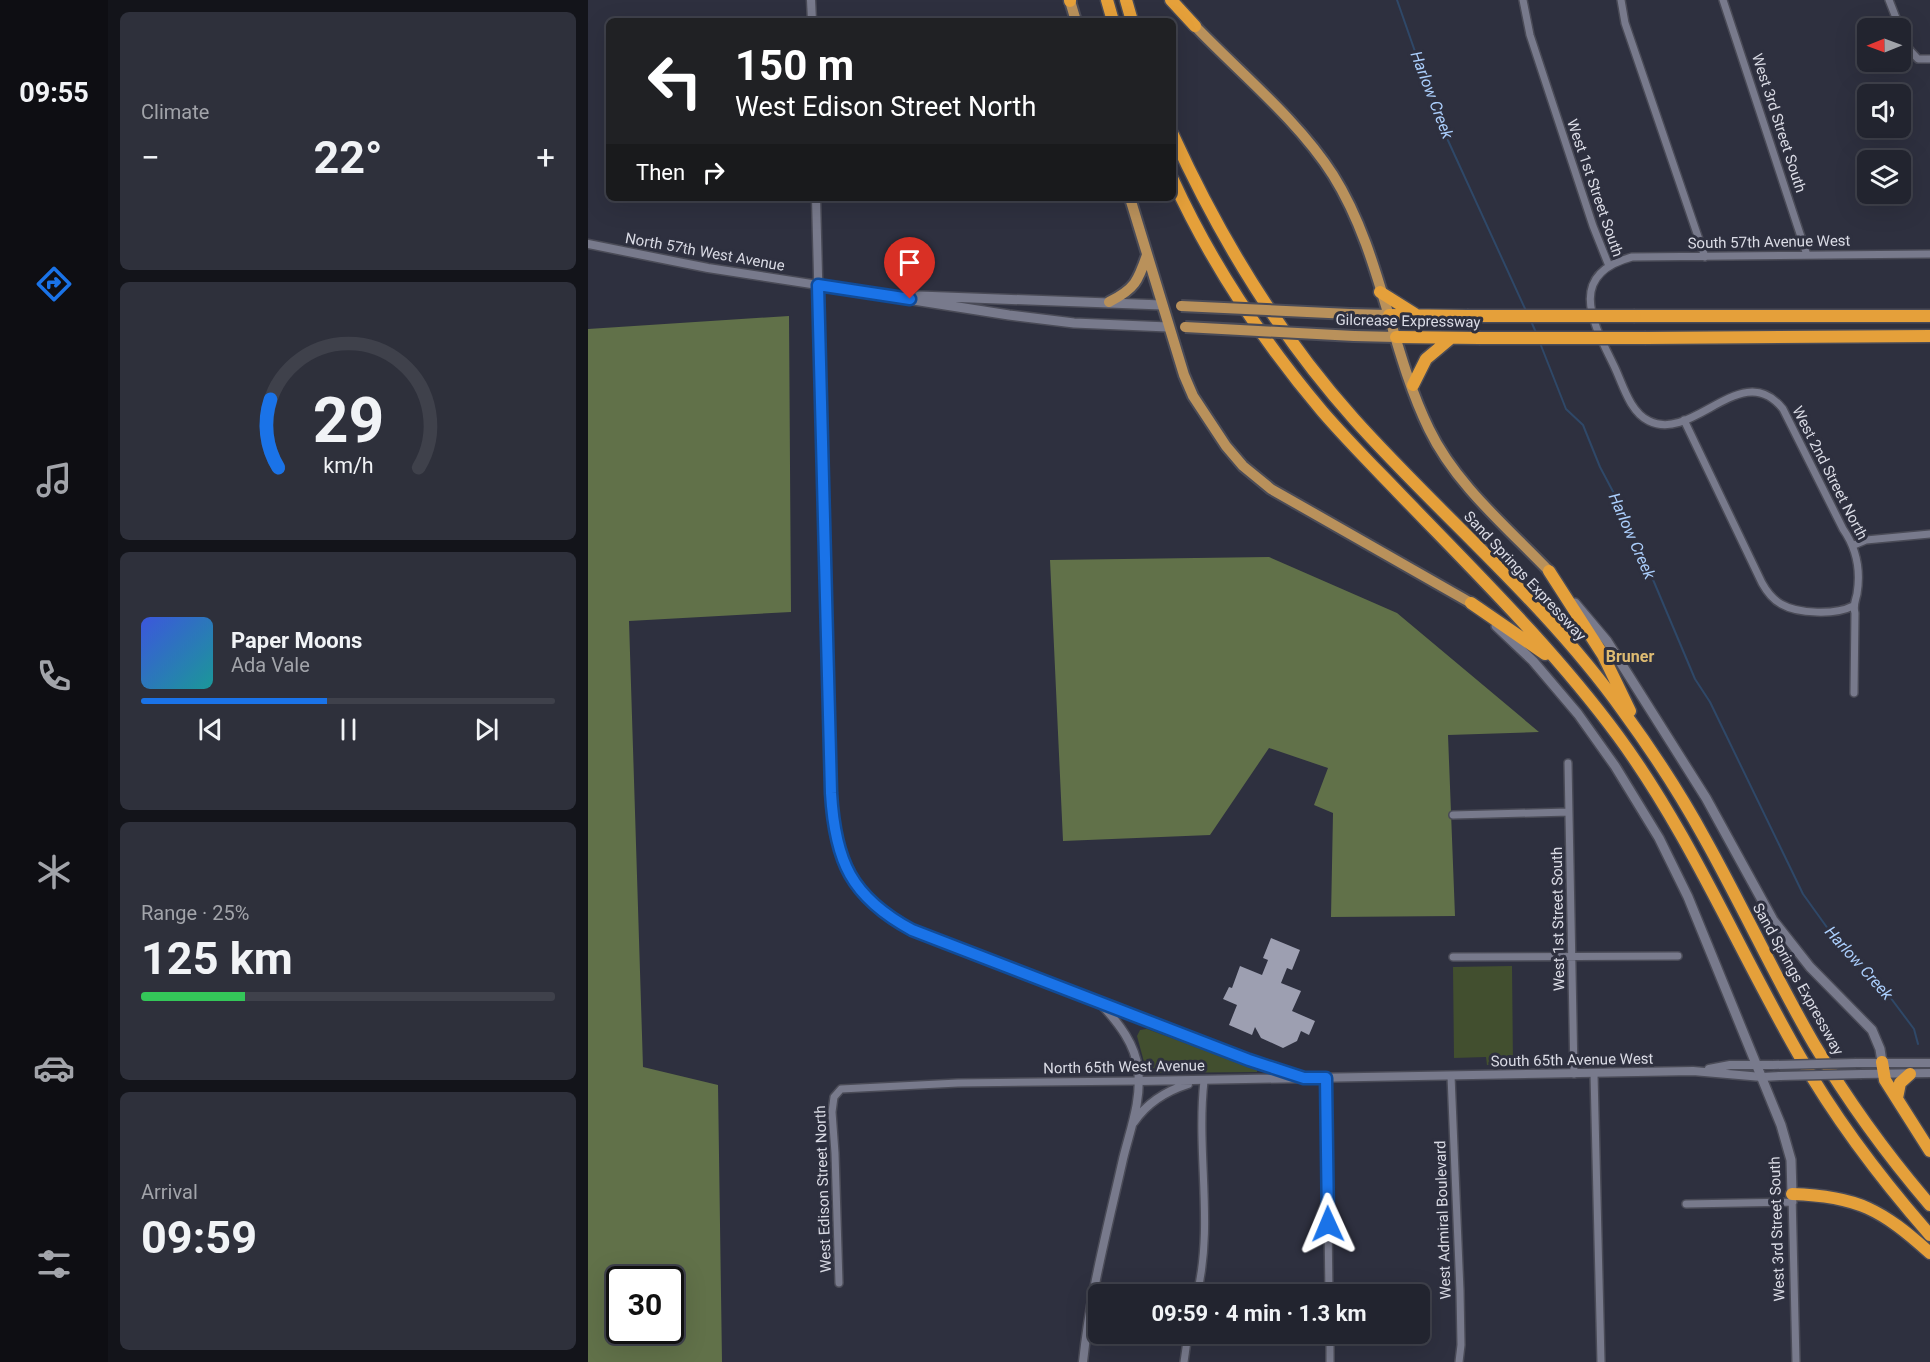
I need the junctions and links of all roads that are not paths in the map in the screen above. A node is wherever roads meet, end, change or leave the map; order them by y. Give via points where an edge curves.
1 (812, 0) edge
2 (1070, 0) edge
3 (1107, 0) edge
4 (1126, 0) edge
5 (1171, 0) edge
6 (1176, 0) edge
7 (1523, 0) edge
8 (1621, 0) edge
9 (1723, 0) edge
10 (1889, 0) edge
11 (812, 18) edge
12 (1075, 18) edge
13 (1112, 18) edge
14 (1131, 18) edge
15 (1896, 18) edge
16 (1195, 26) junction
17 (1911, 51) edge
18 (1930, 59) edge
19 (1176, 141) edge
20 (1176, 186) edge
21 (816, 201) edge
22 (1131, 201) edge
23 (588, 244) edge
24 (1147, 254) junction
25 (1930, 254) edge
26 (1807, 255) junction
27 (1705, 257) junction
28 (1610, 266) junction
29 (818, 285) junction
30 (1380, 292) junction
31 (889, 295) junction
32 (1109, 302) junction
33 (1162, 305) junction
34 (1389, 315) junction
35 (1419, 315) junction
36 (1930, 316) edge
37 (1168, 327) junction
38 (1930, 336) edge
39 (1396, 337) junction
40 (1451, 338) junction
41 (1413, 386) junction
42 (1684, 420) junction
43 (1930, 534) edge
44 (1854, 544) junction
45 (1548, 571) junction
46 (1471, 603) junction
47 (1853, 606) junction
48 (1561, 665) junction
49 (1854, 693) dead end
50 (1647, 745) junction
51 (1568, 763) dead end
52 (1569, 812) junction
53 (1453, 815) dead end
54 (1678, 956) dead end
55 (1452, 957) dead end
56 (1573, 957) junction
57 (1101, 1003) junction
58 (1930, 1063) edge
59 (1756, 1065) junction
60 (1883, 1068) junction
61 (1694, 1071) junction
62 (1930, 1073) edge
63 (1574, 1074) junction
64 (1594, 1074) junction
65 (1910, 1074) junction
66 (1451, 1076) junction
67 (1762, 1077) junction
68 (1304, 1078) junction
69 (1326, 1078) junction
70 (1139, 1081) junction
71 (1204, 1081) junction
72 (836, 1094) joint
73 (1897, 1098) junction
74 (1132, 1125) junction
75 (1930, 1151) edge
76 (1793, 1198) junction
77 (1686, 1204) dead end
78 (1930, 1205) edge
79 (1930, 1235) edge
80 (1930, 1253) edge
81 (839, 1283) dead end
82 (1199, 1284) edge
83 (1329, 1284) edge
84 (1187, 1344) edge
85 (1330, 1344) edge
86 (1083, 1362) edge
87 (1184, 1362) edge
88 (1330, 1362) edge
89 (1459, 1362) edge
90 (1601, 1362) edge
91 (1796, 1362) edge

1 - 11 street
2 - 12 main road
3 - 13 highway
4 - 14 highway
5 - 16 highway
6 - 16 main road
7 - 28 street, West 1st Street South via 1530,35
8 - 27 street via 1625,22
9 - 26 street, West 3rd Street South
10 - 15 street
16 - 30 main road via 1320,156 1353,213
17 - 18 street via 1918,59
19 - 50 highway, Sand Springs Expressway via 1227,243 1307,362 1381,448 1568,643
20 - 48 highway via 1248,314 1322,411
21 - 29 street
22 - 24 main road
23 - 29 street, North 57th West Avenue
24 - 32 main road via 1137,282 1127,293
24 - 33 main road
25 - 26 street, South 57th Avenue West
26 - 27 street, South 57th Avenue West
27 - 28 street, South 57th Avenue West via 1632,257
28 - 42 street, West 1st Street South via 1594,285 1590,308 1633,406 1654,423
29 - 31 main road, Gilcrease Expressway
29 - 57 street via 831,793 834,834 845,866 859,888 889,917 912,930
30 - 34 main road
30 - 35 highway
31 - 32 main road, Gilcrease Expressway
31 - 37 main road, Gilcrease Expressway via 1074,323
32 - 33 main road, Gilcrease Expressway
33 - 34 main road, Gilcrease Expressway, bridge
33 - 37 main road
34 - 35 highway, Gilcrease Expressway
34 - 39 main road
35 - 36 highway, Gilcrease Expressway, bridge
37 - 39 main road, Gilcrease Expressway, bridge
37 - 46 main road via 1192,396 1243,465 1290,501
38 - 40 highway, Gilcrease Expressway, bridge
39 - 40 highway, Gilcrease Expressway
39 - 41 main road
40 - 41 highway via 1426,358
41 - 45 main road via 1430,430 1451,466
42 - 44 street, West 2nd Street North via 1742,393 1764,394 1776,402
42 - 47 street via 1772,597 1791,608 1840,610
43 - 44 street
44 - 47 street, West 2nd Street North via 1858,583
45 - 50 highway via 1602,655
45 - 60 main road via 1607,641 1706,798 1773,920 1810,967 1872,1030
46 - 48 highway
46 - 59 main road, West 3rd Street South via 1533,661 1578,714 1641,807 1688,897
47 - 49 street, West 2nd Street North
48 - 79 highway via 1621,740 1660,800 1818,1088 1882,1177
50 - 78 highway, Sand Springs Expressway via 1705,839 1816,1047 1864,1121
51 - 52 street, West 1st Street South
52 - 53 street
52 - 56 street, West 1st Street South
54 - 56 street
55 - 56 street
56 - 63 street, West 1st Street South
57 - 68 street
57 - 70 street via 1131,1045
58 - 60 street, South 65th Avenue West
59 - 60 street, South 65th Avenue West, bridge via 1856,1063
59 - 61 street, South 65th Avenue West
59 - 67 main road, West 3rd Street South
60 - 65 street, South 65th Avenue West
60 - 67 street, South 65th Avenue West, bridge via 1862,1074
60 - 73 highway
61 - 64 street, South 65th Avenue West
61 - 67 street, South 65th Avenue West
62 - 65 street, South 65th Avenue West
63 - 64 street, South 65th Avenue West
63 - 66 street, South 65th Avenue West
64 - 90 street
65 - 73 highway via 1902,1081
66 - 69 street, North 65th West Avenue
66 - 89 street, West Admiral Boulevard via 1461,1324
67 - 76 main road, West 3rd Street South via 1789,1151
68 - 69 street, North 65th West Avenue
68 - 71 street, North 65th West Avenue
69 - 83 street
70 - 71 street, North 65th West Avenue
70 - 72 street, North 65th West Avenue via 851,1088
70 - 74 street
71 - 74 street via 1158,1098
71 - 82 street via 1206,1232
72 - 81 street, West Edison Street North via 832,1112
73 - 75 highway
74 - 86 street via 1089,1318
76 - 77 street
76 - 80 highway via 1840,1198 1866,1206 1903,1229
76 - 91 street, West 3rd Street South
84 - 87 street
85 - 88 street

